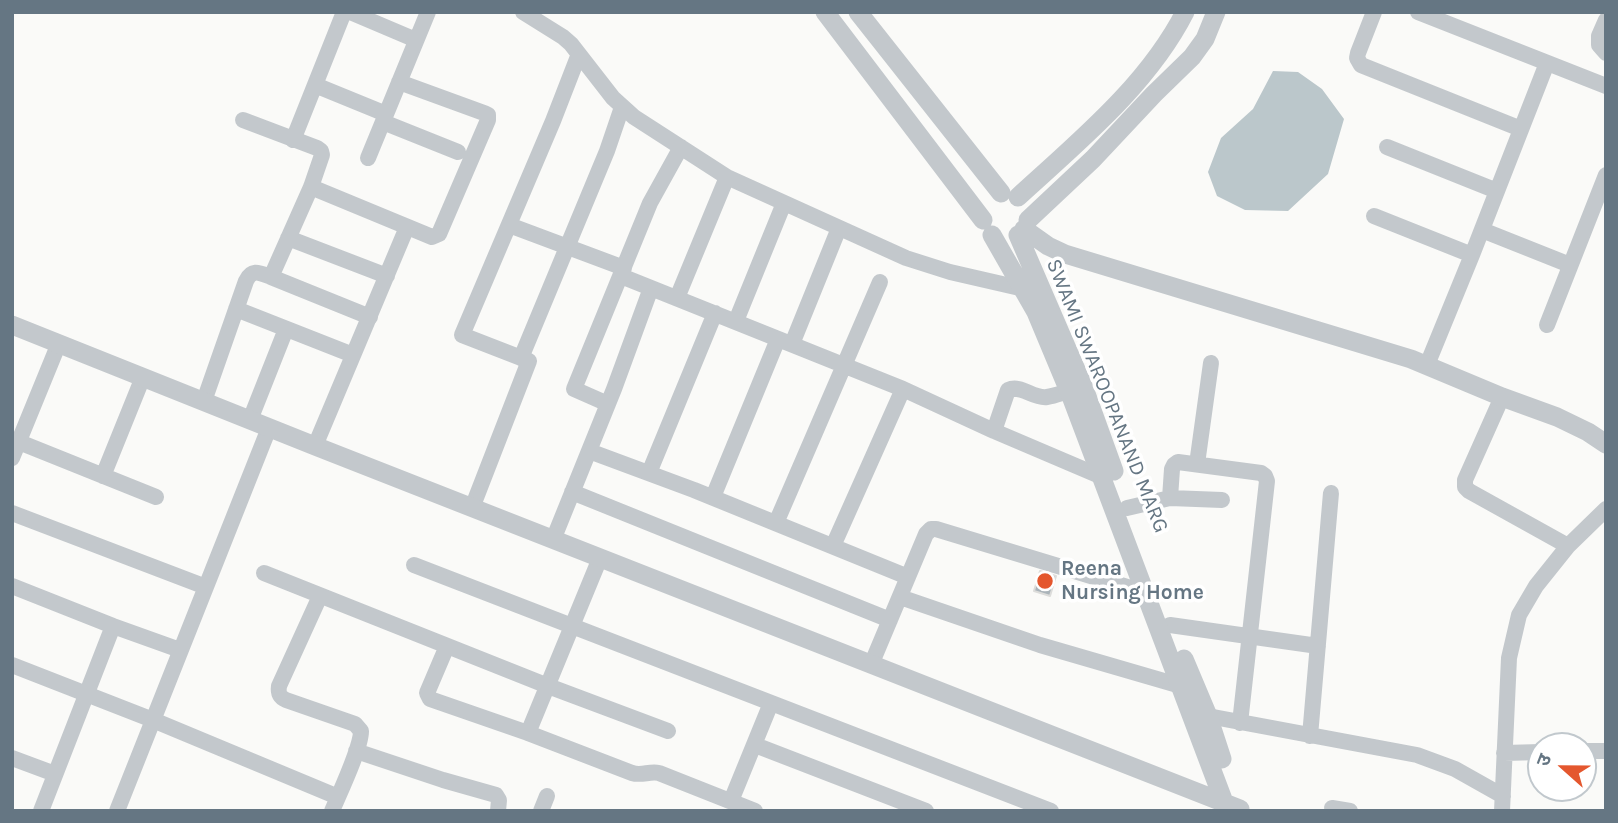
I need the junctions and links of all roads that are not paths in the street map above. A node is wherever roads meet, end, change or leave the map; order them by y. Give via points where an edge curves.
1 (344, 12) edge
2 (350, 12) edge
3 (428, 12) edge
4 (523, 12) edge
5 (825, 12) edge
6 (859, 12) edge
7 (1185, 12) edge
8 (1216, 12) edge
9 (1374, 12) edge
10 (1428, 14) edge
11 (1606, 20) edge
12 (416, 40) junction
13 (1606, 53) edge
14 (579, 54) junction
15 (1547, 63) junction
16 (400, 82) junction
17 (316, 85) junction
18 (1606, 86) edge
19 (622, 107) junction
20 (385, 118) junction
21 (243, 120) dead end
22 (1521, 129) junction
23 (293, 140) junction
24 (681, 147) junction
25 (1388, 147) dead end
26 (458, 152) dead end
27 (368, 158) dead end
28 (1606, 175) edge
29 (727, 177) junction
30 (311, 187) junction
31 (1497, 191) junction
32 (1010, 195) junction
33 (784, 203) junction
34 (1374, 215) dead end
35 (509, 225) junction
36 (407, 227) junction
37 (988, 227) junction
38 (839, 228) junction
39 (1023, 228) junction
40 (1482, 230) junction
41 (288, 238) junction
42 (568, 246) junction
43 (1472, 255) junction
44 (1570, 265) junction
45 (623, 272) junction
46 (387, 276) junction
47 (271, 277) junction
48 (880, 282) dead end
49 (651, 288) junction
50 (1024, 289) junction
51 (677, 298) junction
52 (236, 309) junction
53 (715, 313) junction
54 (370, 317) junction
55 (736, 321) junction
56 (1546, 324) dead end
57 (12, 325) edge
58 (286, 329) junction
59 (785, 341) junction
60 (59, 343) junction
61 (354, 355) junction
62 (521, 358) junction
63 (1211, 363) dead end
64 (844, 365) junction
65 (1427, 365) junction
66 (143, 377) junction
67 (902, 389) junction
68 (1069, 391) junction
69 (1502, 397) junction
70 (204, 401) junction
71 (608, 404) junction
72 (250, 420) junction
73 (269, 428) junction
74 (994, 431) junction
75 (19, 442) junction
76 (1606, 444) edge
77 (315, 446) junction
78 (589, 451) junction
79 (12, 458) edge
80 (1197, 464) junction
81 (649, 473) junction
82 (103, 476) junction
83 (1102, 477) junction
84 (572, 492) junction
85 (1331, 493) dead end
86 (156, 497) dead end
87 (713, 497) junction
88 (1170, 498) junction
89 (1222, 500) dead end
90 (472, 508) junction
91 (1127, 508) junction
92 (1606, 509) edge
93 (12, 513) edge
94 (776, 523) junction
95 (553, 540) junction
96 (833, 546) junction
97 (1568, 546) junction
98 (600, 558) junction
99 (414, 565) dead end
100 (264, 573) dead end
101 (908, 577) junction
102 (12, 586) edge
103 (206, 587) junction
104 (1147, 593) junction
105 (320, 596) junction
106 (900, 597) junction
107 (890, 621) junction
108 (1170, 625) junction
109 (113, 626) junction
110 (572, 626) junction
111 (1250, 635) junction
112 (446, 646) junction
113 (1318, 646) junction
114 (180, 650) junction
115 (871, 665) junction
116 (12, 666) edge
117 (548, 686) junction
118 (1181, 686) junction
119 (86, 695) junction
120 (771, 703) junction
121 (1208, 716) junction
122 (153, 720) junction
123 (1240, 723) junction
124 (668, 731) dead end
125 (528, 733) junction
126 (1310, 736) junction
127 (755, 745) junction
128 (356, 751) junction
129 (1527, 752) edge
130 (1504, 753) junction
131 (12, 758) edge
132 (55, 774) junction
133 (731, 801) junction
134 (335, 804) edge
135 (1503, 804) edge
136 (1233, 808) edge
137 (1332, 808) dead end
138 (41, 811) edge
139 (117, 811) edge
140 (498, 811) edge
141 (755, 811) edge
142 (926, 811) edge
143 (1051, 811) edge
144 (1350, 811) edge

1 - 17 street
2 - 12 street
3 - 12 street
4 - 14 street via 563,37
5 - 37 street, SWAMI SWAROOPANAND MARG
6 - 32 street
7 - 32 street via 1153,64 1087,135
8 - 39 street via 1192,57
9 - 22 street via 1358,53 1361,65
10 - 15 street
11 - 13 street via 1599,45
12 - 16 street
14 - 19 street
14 - 35 street
15 - 18 street
15 - 22 street
16 - 20 street
16 - 36 street via 488,115 439,234 432,237
17 - 20 street
17 - 23 street
19 - 24 street
19 - 42 street
20 - 26 street
20 - 27 street
21 - 23 street
22 - 31 street
23 - 30 street via 321,151
24 - 29 street
24 - 45 street via 650,203
25 - 31 street
28 - 44 street
29 - 33 street
29 - 51 street
30 - 36 street
30 - 41 street
31 - 40 street
32 - 37 street via 993,196 987,203 983,211
32 - 39 street via 1025,203 1028,211
33 - 38 street
33 - 55 street
34 - 43 street
35 - 42 street
35 - 62 street via 462,335
36 - 46 street
37 - 39 street via 1001,238 1010,238
37 - 50 street, SWAMI SWAROOPANAND MARG
38 - 50 street via 918,262
38 - 59 street
39 - 65 street via 1065,254
39 - 91 street, SWAMI SWAROOPANAND MARG
40 - 43 street
40 - 44 street
41 - 46 street
41 - 47 street
42 - 45 street
42 - 62 street
43 - 65 street
44 - 56 street
45 - 49 street
45 - 71 street via 574,390
46 - 54 street
47 - 52 street via 258,272 249,275
47 - 54 street
48 - 64 street
49 - 51 street
49 - 71 street
50 - 68 street, SWAMI SWAROOPANAND MARG
51 - 53 street
52 - 58 street
52 - 70 street
53 - 55 street
53 - 81 street
54 - 61 street
55 - 59 street
57 - 60 street
58 - 61 street
58 - 72 street
59 - 64 street
59 - 87 street
60 - 66 street
60 - 75 street
61 - 77 street
62 - 90 street via 529,361
63 - 80 street
64 - 67 street
64 - 94 street
65 - 69 street
66 - 70 street
66 - 82 street
67 - 74 street
67 - 96 street
68 - 74 street via 1046,397 1011,388
68 - 83 street, SWAMI SWAROOPANAND MARG
69 - 76 street via 1573,424
69 - 97 street via 1465,486
70 - 72 street
71 - 78 street
72 - 73 street
73 - 77 street
73 - 103 street
74 - 83 street
75 - 79 street
75 - 82 street
77 - 90 street
78 - 81 street
78 - 84 street
80 - 88 street via 1174,465
80 - 111 street via 1261,473 1267,481
81 - 87 street
82 - 86 street
83 - 104 street, SWAMI SWAROOPANAND MARG
84 - 95 street
84 - 107 street
85 - 113 street
87 - 94 street
88 - 89 street
88 - 91 street
90 - 95 street
91 - 108 street, SWAMI SWAROOPANAND MARG
92 - 97 street
93 - 103 street
94 - 96 street
95 - 98 street
96 - 101 street
97 - 130 street via 1519,615 1509,658
98 - 110 street
98 - 115 street
99 - 110 street
100 - 105 street
101 - 104 street via 926,534 936,529
101 - 106 street
102 - 109 street
103 - 114 street
104 - 118 street, SWAMI SWAROOPANAND MARG
105 - 112 street
105 - 128 street via 279,692 286,700 355,724 361,731
106 - 107 street
106 - 118 street
107 - 115 street
108 - 111 street
108 - 121 street, SWAMI SWAROOPANAND MARG
109 - 114 street
109 - 119 street
110 - 117 street
110 - 120 street
111 - 113 street
111 - 123 street
112 - 117 street
112 - 125 street via 429,686 430,699
113 - 126 street
114 - 122 street
115 - 136 street
116 - 119 street
117 - 124 street
117 - 125 street
118 - 136 street, SWAMI SWAROOPANAND MARG
119 - 122 street
119 - 132 street
120 - 127 street
120 - 143 street
121 - 123 street
121 - 136 street, SWAMI SWAROOPANAND MARG
122 - 134 street
122 - 139 street
123 - 126 street
125 - 133 street via 632,774 659,773
126 - 135 street via 1431,759 1455,769
127 - 133 street
127 - 142 street
128 - 134 street
128 - 140 street via 493,794 498,797
129 - 130 street
130 - 135 street
131 - 132 street
132 - 138 street
133 - 141 street
137 - 144 street

